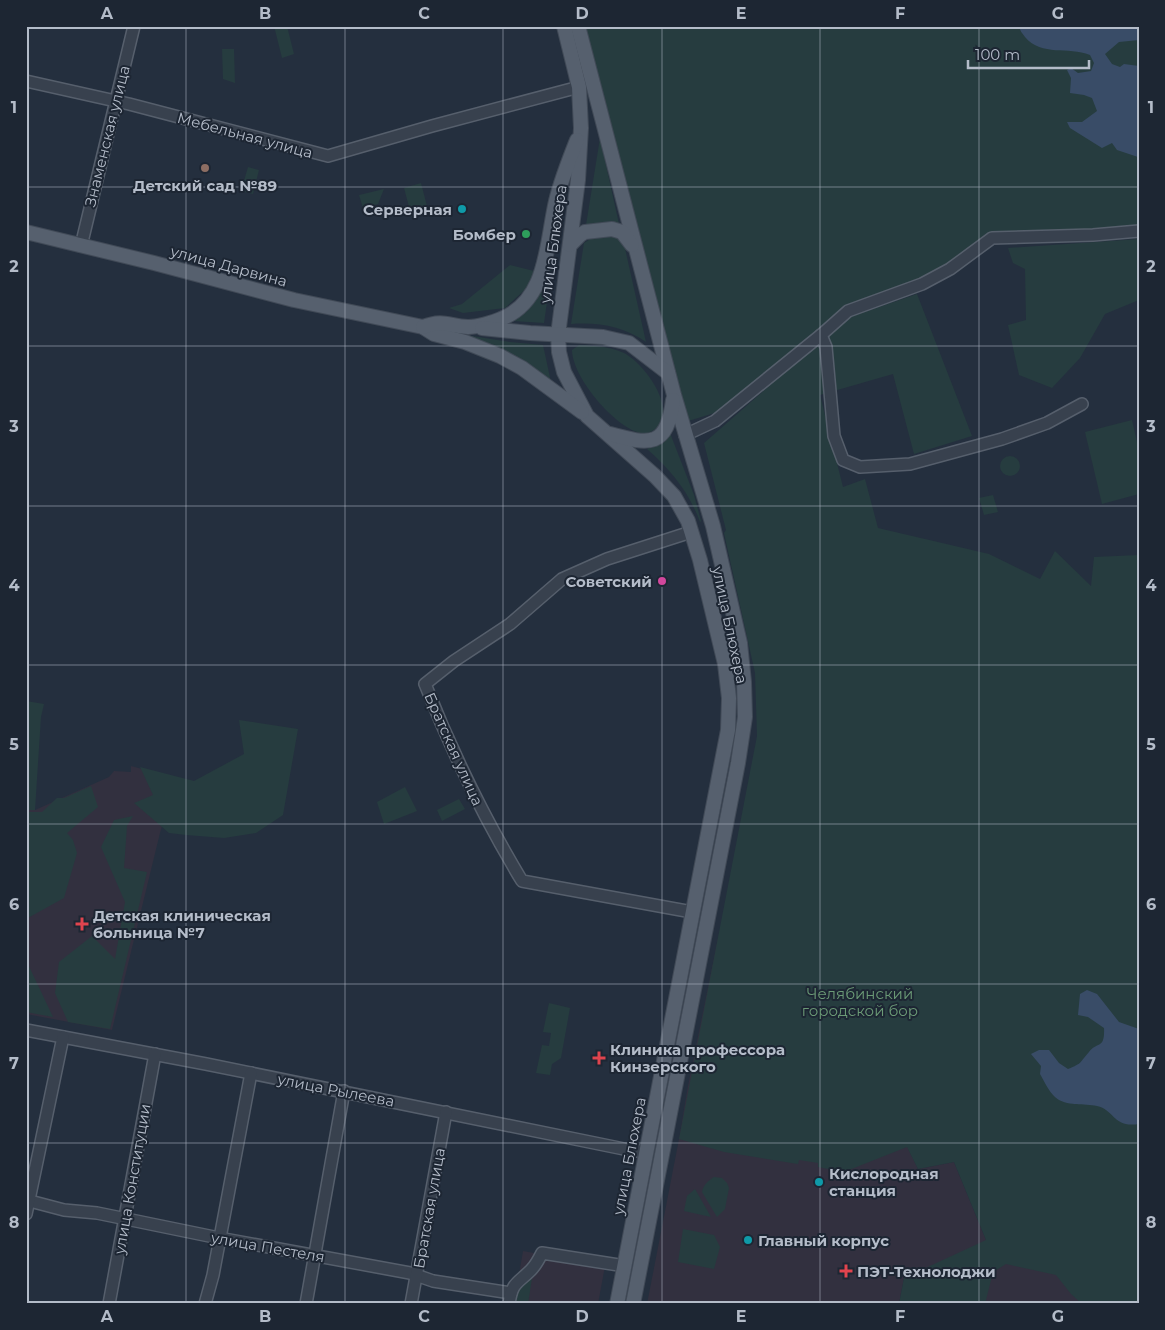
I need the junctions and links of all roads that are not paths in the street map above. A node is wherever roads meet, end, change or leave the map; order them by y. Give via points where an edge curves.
1 (134, 26) edge
2 (564, 26) edge
3 (578, 26) edge
4 (26, 81) edge
5 (579, 87) junction
6 (116, 102) junction
7 (581, 128) junction
8 (1139, 231) edge
9 (26, 232) edge
10 (570, 245) junction
11 (81, 246) junction
12 (634, 247) junction
13 (469, 327) junction
14 (424, 328) junction
15 (558, 335) junction
16 (820, 335) junction
17 (668, 373) junction
18 (674, 395) junction
19 (1082, 404) dead end
20 (587, 416) junction
21 (607, 433) junction
22 (685, 435) junction
23 (692, 532) junction
24 (692, 912) junction
25 (26, 1030) edge
26 (63, 1037) junction
27 (155, 1054) junction
28 (251, 1072) junction
29 (344, 1091) junction
30 (446, 1112) junction
31 (646, 1152) junction
32 (663, 1155) junction
33 (28, 1200) edge
34 (26, 1214) edge
35 (125, 1219) junction
36 (219, 1238) junction
37 (315, 1255) junction
38 (625, 1266) junction
39 (417, 1276) junction
40 (510, 1298) edge
41 (109, 1304) edge
42 (205, 1304) edge
43 (306, 1304) edge
44 (411, 1304) edge
45 (617, 1304) edge
46 (633, 1304) edge

1 - 6 street, Знаменская улица
2 - 5 main road, улица Блюхера
3 - 12 main road, улица Блюхера
4 - 6 street, Мебельная улица
5 - 6 street, Мебельная улица via 328,156
5 - 7 main road, улица Блюхера
6 - 11 street, Знаменская улица
7 - 10 main road, улица Блюхера
7 - 13 main road, улица Дарвина via 560,183 535,290 512,314
8 - 16 street via 992,238 922,284 848,311
9 - 11 main road, улица Дарвина
10 - 12 main road via 585,232 612,229 622,232
10 - 15 main road, улица Блюхера
11 - 14 main road, улица Дарвина via 294,300
12 - 17 main road, улица Блюхера
13 - 14 main road, улица Дарвина via 436,322
13 - 15 main road
14 - 20 main road, улица Дарвина via 500,356 522,368
15 - 17 main road via 603,336 628,343
15 - 20 main road, улица Блюхера via 564,372
16 - 19 street via 826,347 834,436 843,460 860,467 910,464 1002,439 1047,423
16 - 22 street via 715,421
17 - 18 main road, улица Блюхера
18 - 21 main road via 671,418 657,438 638,442
18 - 22 main road, улица Блюхера
20 - 21 main road, улица Блюхера
21 - 23 main road, улица Блюхера via 674,496
22 - 32 main road, улица Блюхера via 720,555 740,643 745,718
23 - 24 main road, улица Блюхера via 725,664 729,698 728,730
23 - 24 street, Братская улица via 607,559 562,579 510,624 425,684 494,835 522,881
24 - 31 main road, улица Блюхера
25 - 26 street, улица Рылеева
26 - 27 street, улица Рылеева
26 - 33 street
27 - 28 street, улица Рылеева
27 - 35 street, улица Конституции
28 - 29 street, улица Рылеева
28 - 36 street
29 - 30 street, улица Рылеева
29 - 37 street
30 - 31 street, улица Рылеева
30 - 39 street, Братская улица
31 - 32 main road
31 - 38 main road, улица Блюхера
32 - 46 main road, улица Блюхера
33 - 34 street
33 - 35 street, улица Пестеля via 64,1210
35 - 36 street, улица Пестеля
35 - 41 street, улица Конституции
36 - 37 street, улица Пестеля
36 - 42 street
37 - 39 street, улица Пестеля
37 - 43 street
38 - 40 street via 542,1253 514,1284
38 - 45 main road, улица Блюхера
39 - 40 street, улица Пестеля
39 - 44 street, Братская улица

